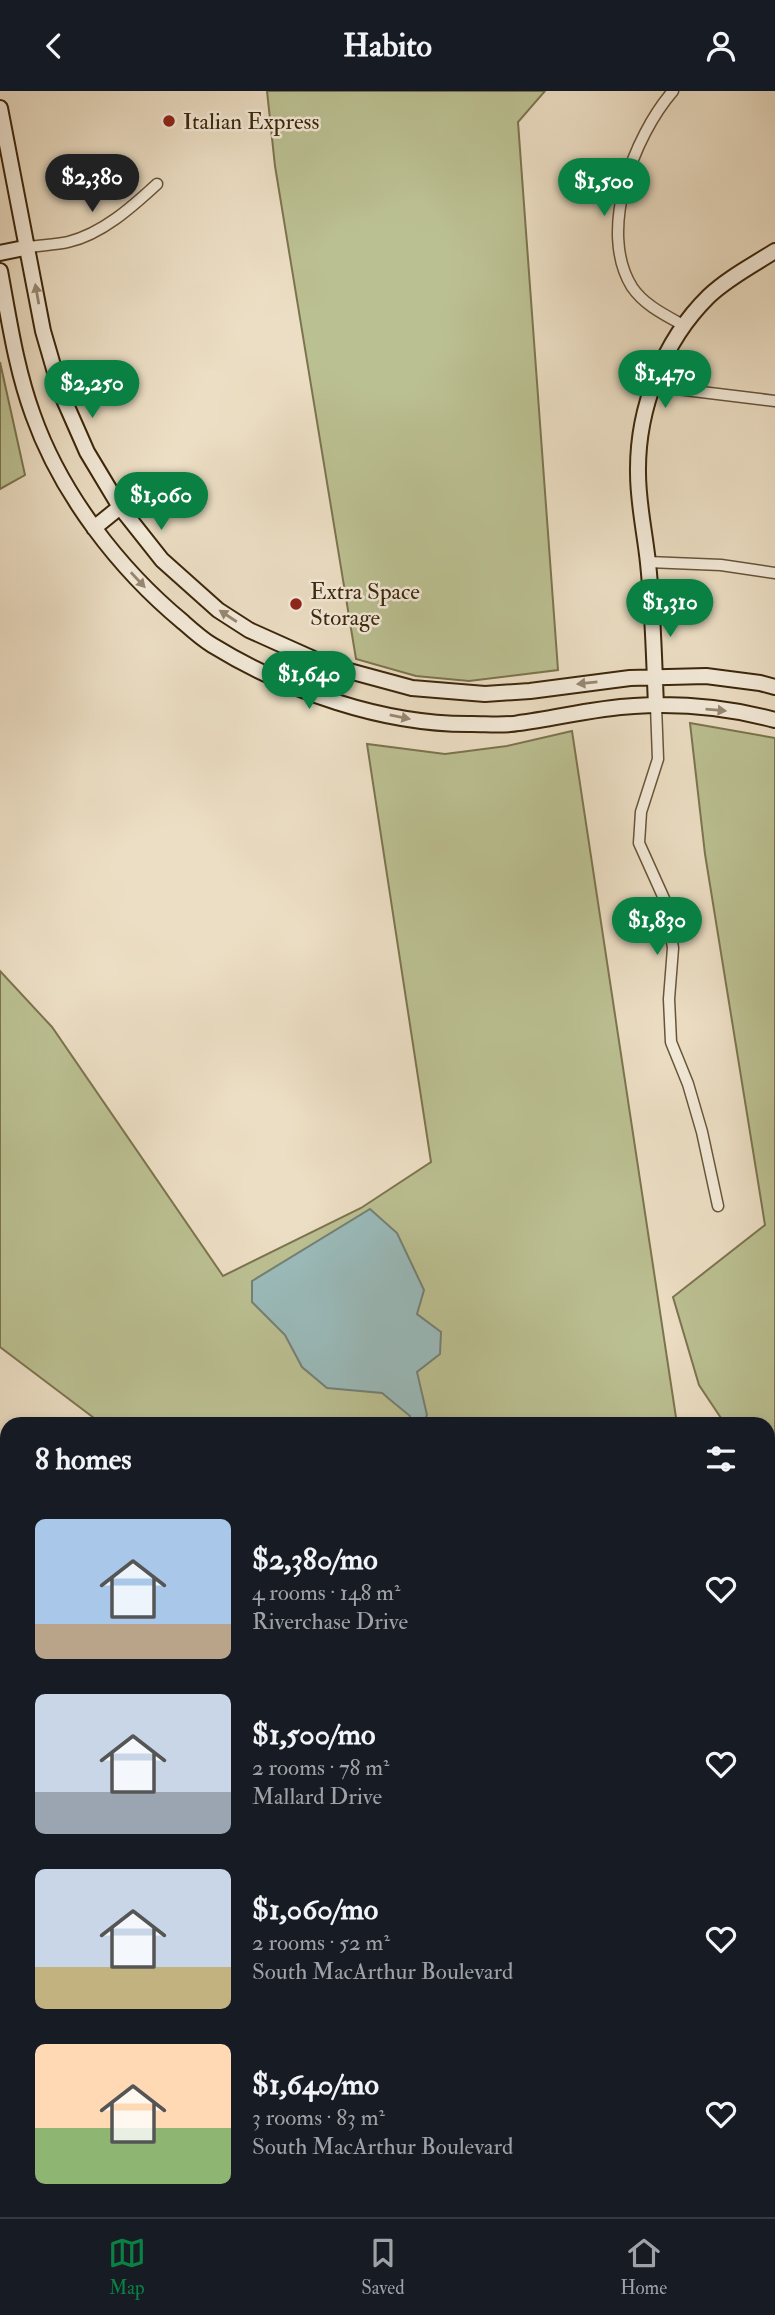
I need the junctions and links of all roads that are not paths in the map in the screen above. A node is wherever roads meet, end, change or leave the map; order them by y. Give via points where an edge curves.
1 (673, 91) edge
2 (0, 108) edge
3 (157, 184) dead end
4 (29, 247) junction
5 (775, 251) edge
6 (0, 253) edge
7 (0, 271) edge
8 (683, 325) junction
9 (652, 386) junction
10 (775, 401) edge
11 (120, 507) junction
12 (94, 528) junction
13 (648, 562) junction
14 (775, 573) edge
15 (655, 677) junction
16 (775, 687) edge
17 (656, 706) junction
18 (775, 720) edge
19 (718, 1206) dead end

1 - 8 street via 643,136 626,174 620,251 632,286 653,309
2 - 4 main road
3 - 4 street via 123,214 86,236
4 - 6 main road
11 -> 4 main road via 87,452 61,393 43,331
5 - 8 main road via 710,295
7 - 12 main road via 33,417
8 - 9 main road
9 - 10 street
9 - 13 main road via 638,472
11 - 12 main road
15 -> 11 main road via 485,694 412,688 327,665 249,630 218,610 162,560
12 -> 17 main road via 155,599 210,644 325,699 422,721 467,725 516,724
13 - 14 street
13 - 15 main road
15 - 16 main road via 706,676
15 - 17 main road
17 -> 18 main road via 747,712
17 - 19 street via 658,759 641,812 639,843 666,903 673,948 671,1042 702,1132

